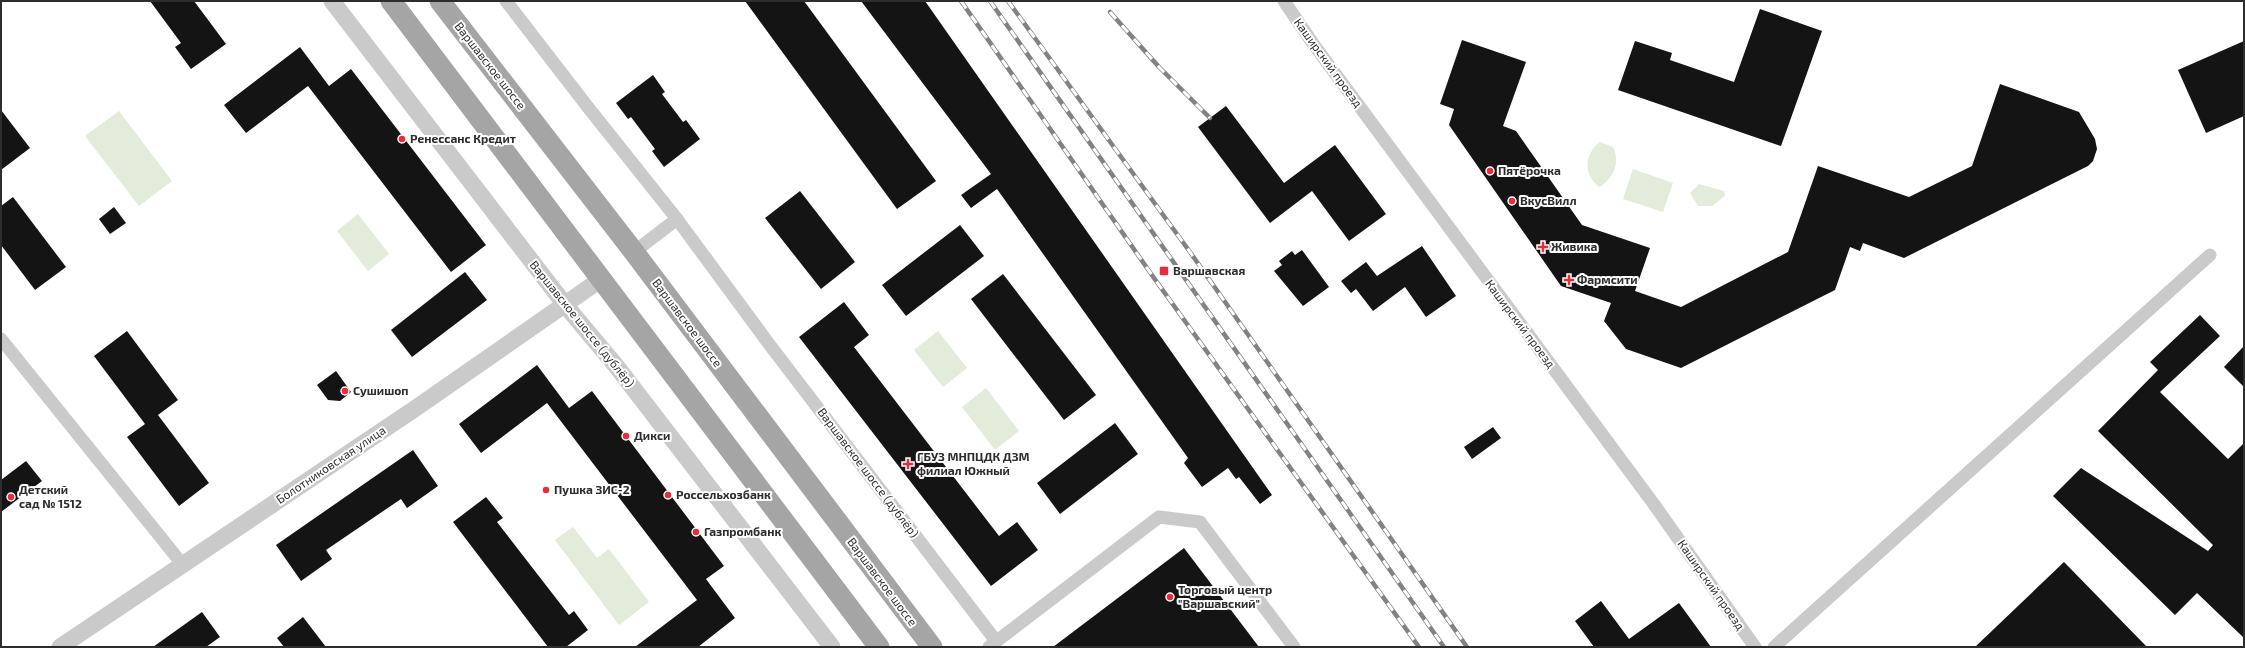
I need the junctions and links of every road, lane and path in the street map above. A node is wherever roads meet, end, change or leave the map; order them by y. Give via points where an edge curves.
1 (332, 1) edge
2 (391, 1) edge
3 (440, 1) edge
4 (506, 1) edge
5 (1284, 1) edge
6 (678, 219) junction
7 (634, 252) junction
8 (2210, 255) dead end
9 (600, 280) junction
10 (566, 306) junction
11 (1, 339) edge
12 (183, 565) junction
13 (992, 644) edge
14 (60, 647) edge
15 (832, 647) edge
16 (880, 647) edge
17 (932, 647) edge
18 (1294, 647) edge
19 (1755, 647) edge
20 (1774, 647) edge

1 - 10 street, Варшавское шоссе (дублёр)
2 - 9 main road
3 - 7 main road, Варшавское шоссе
4 - 6 street, Варшавское шоссе (дублёр)
5 - 19 street, Каширский проезд via 1653,503
6 - 7 street
6 - 13 street, Варшавское шоссе (дублёр)
7 - 17 main road, Варшавское шоссе
8 - 20 street
9 - 10 street, Болотниковская улица
9 - 16 main road
10 - 12 street, Болотниковская улица
10 - 15 street, Варшавское шоссе (дублёр) via 617,367
11 - 12 street
12 - 14 street, Болотниковская улица
13 - 18 street via 1159,517 1200,522

